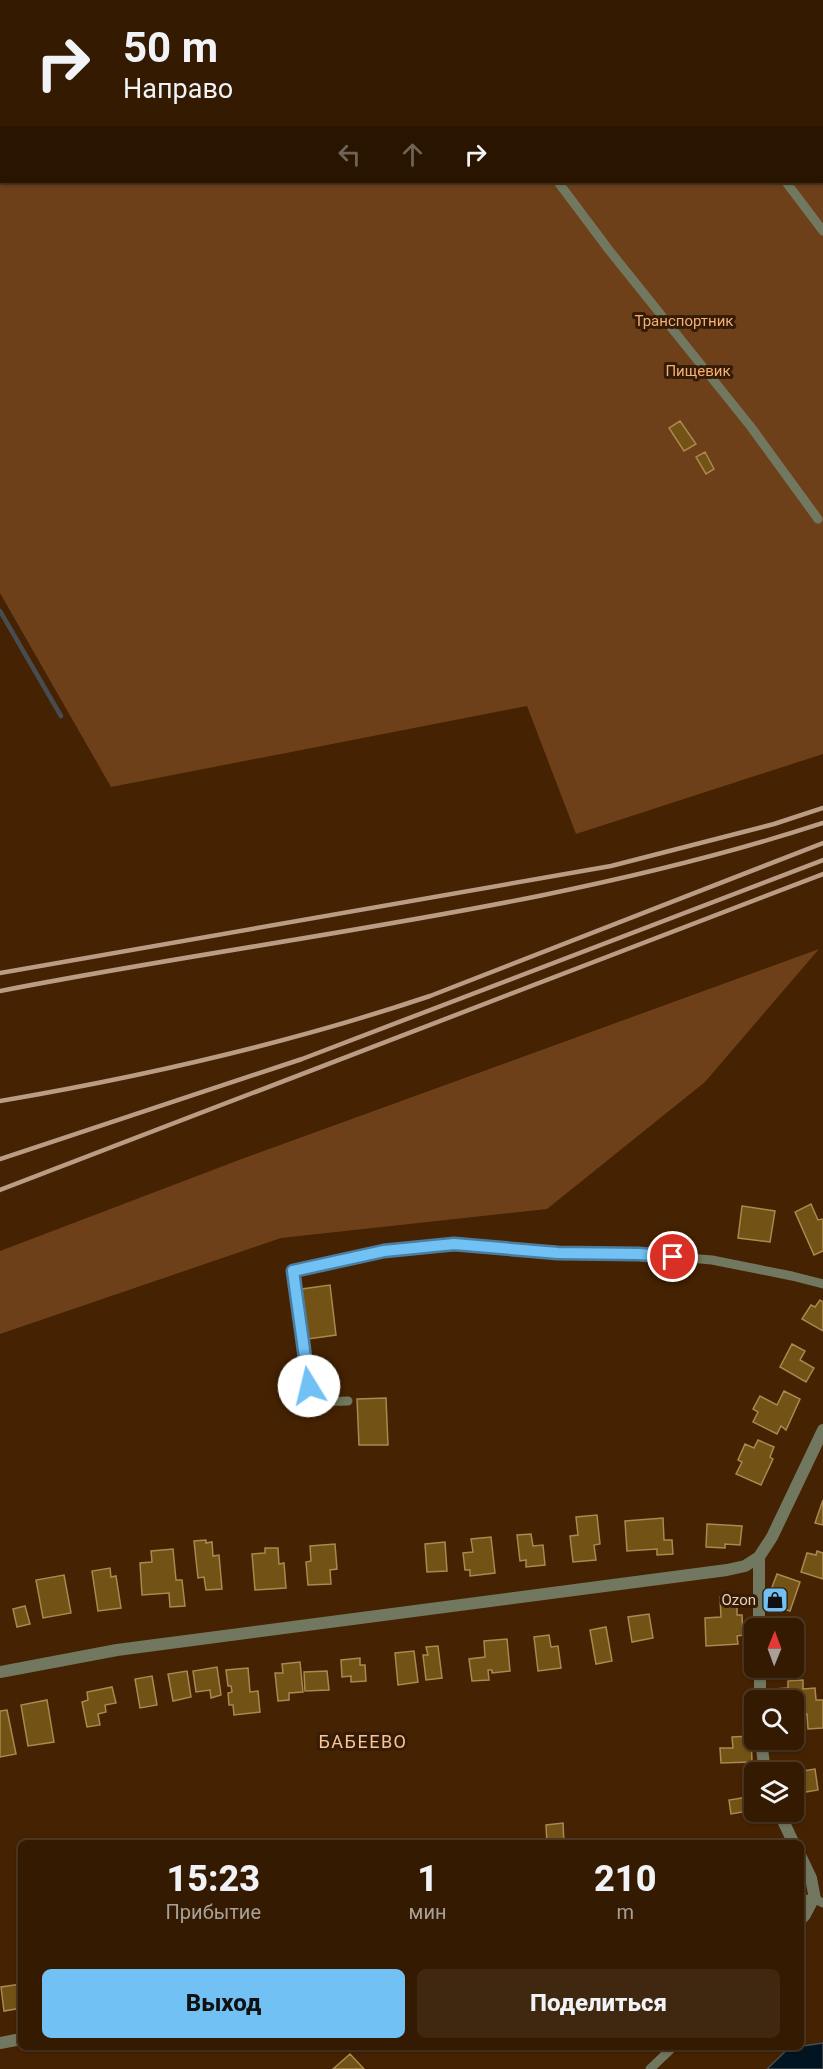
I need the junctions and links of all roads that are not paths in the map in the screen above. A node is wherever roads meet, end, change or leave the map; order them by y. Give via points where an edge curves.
1 (559, 183) edge
2 (787, 183) edge
3 (823, 231) edge
4 (818, 519) dead end
5 (823, 1284) edge
6 (348, 1401) dead end
7 (823, 1430) edge
8 (759, 1557) junction
9 (759, 1618) edge
10 (0, 1672) edge
11 (784, 1822) edge
12 (792, 1840) edge
13 (804, 1863) edge
14 (819, 1901) edge
15 (804, 1902) edge
16 (804, 1918) edge
17 (18, 2040) edge
18 (0, 2043) edge
19 (670, 2050) edge
20 (650, 2069) edge

1 - 4 lane via 751,427
2 - 3 lane
5 - 6 lane via 712,1260 454,1244 384,1251 293,1271 309,1386 314,1397 323,1401
7 - 8 street
8 - 9 street
8 - 10 street via 745,1566 727,1570 117,1650
11 - 12 street
13 - 14 street
14 - 15 street
14 - 16 lane
17 - 18 street
19 - 20 lane

